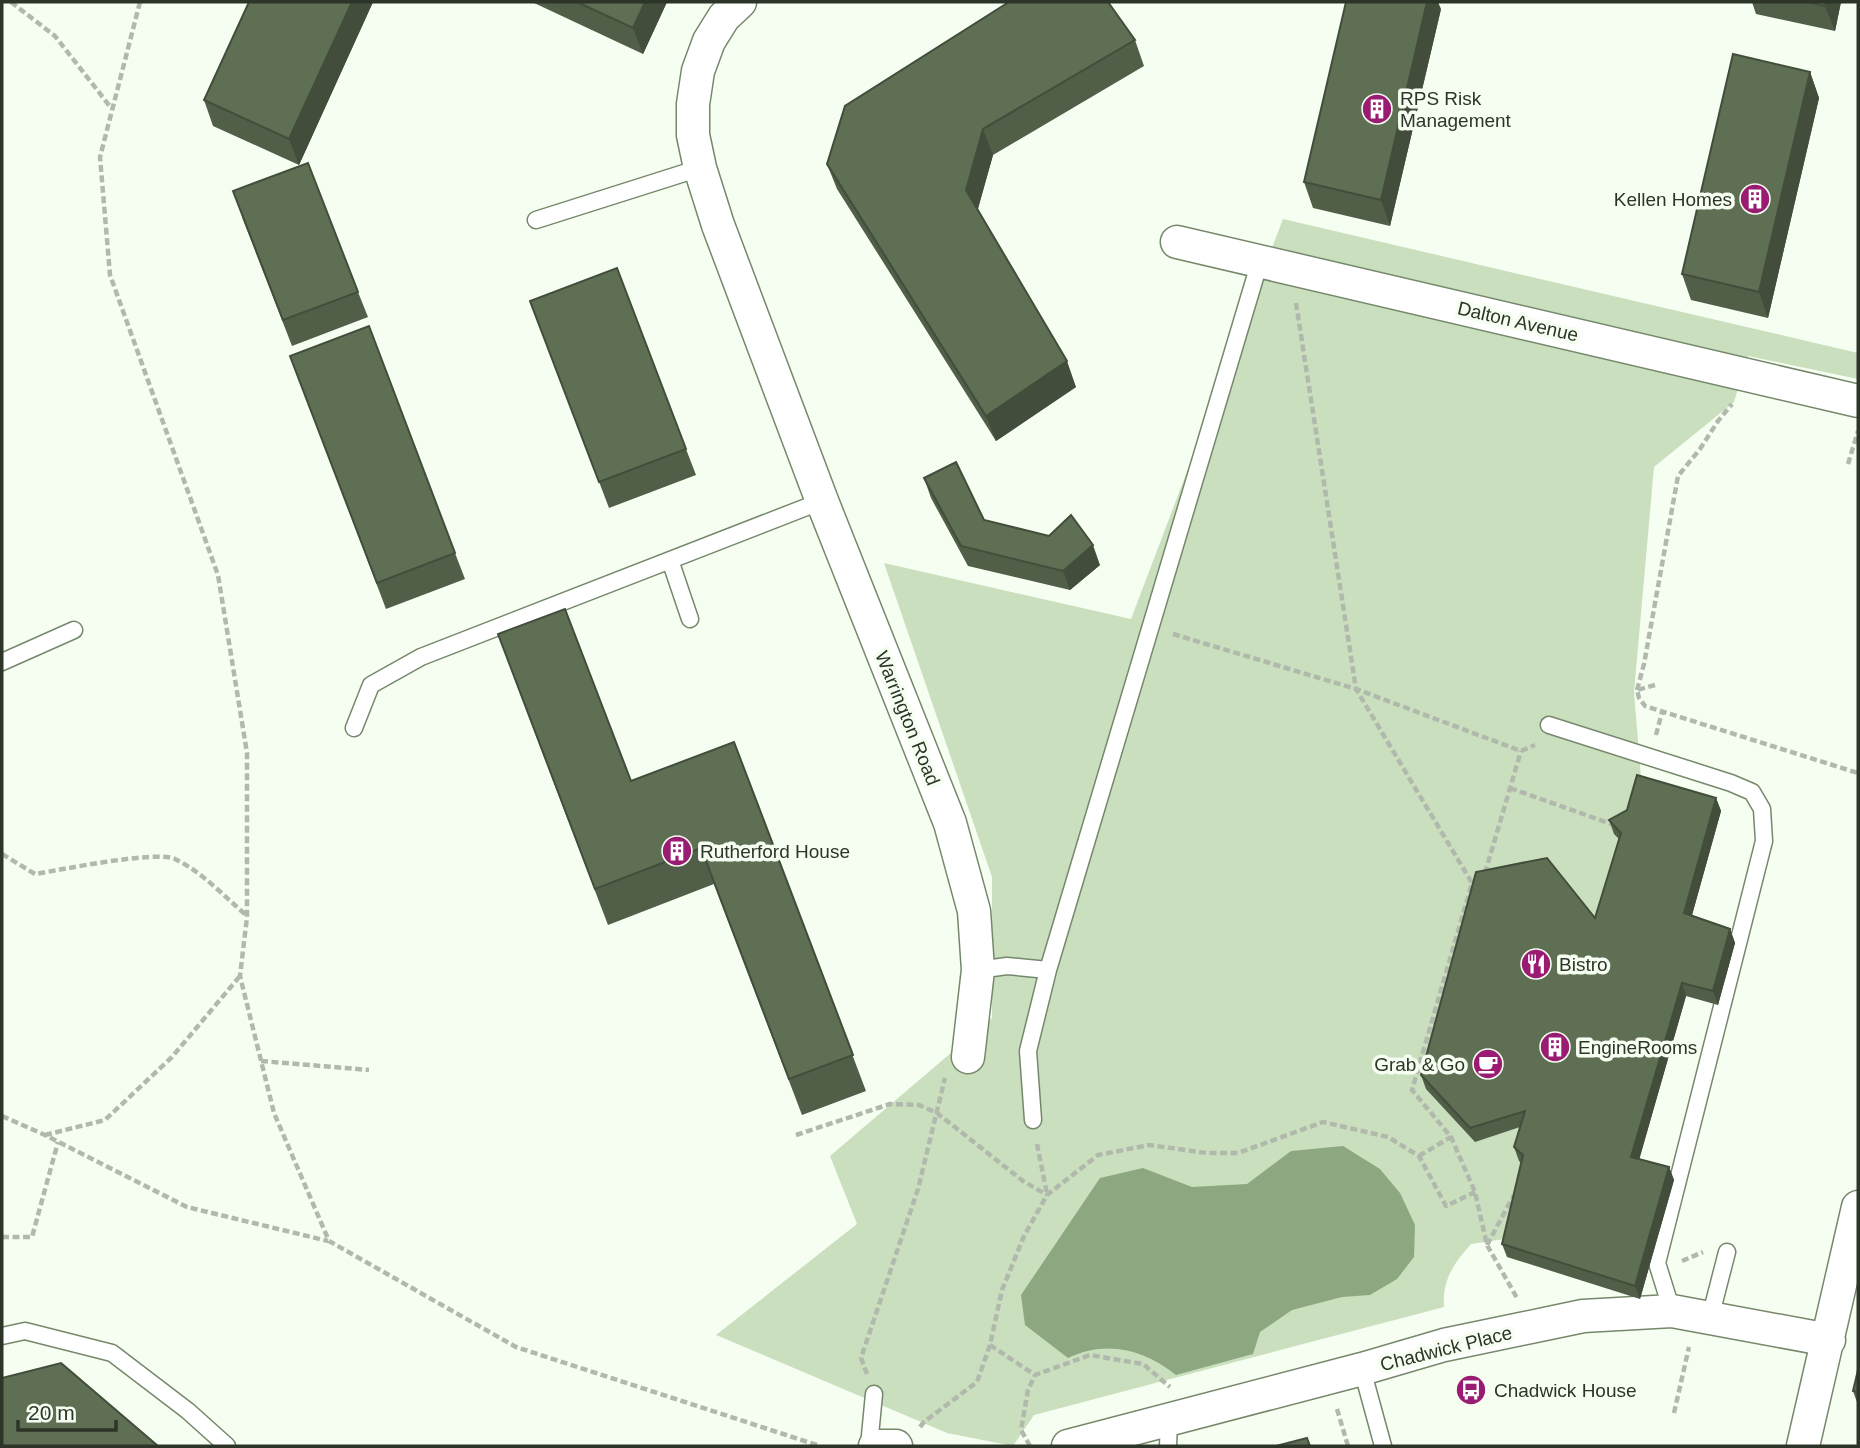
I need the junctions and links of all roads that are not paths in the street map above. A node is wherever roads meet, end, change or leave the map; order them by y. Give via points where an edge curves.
1 (740, 2) edge
2 (700, 168) junction
3 (536, 220) dead end
4 (1177, 242) dead end
5 (1275, 264) junction
6 (1858, 401) edge
7 (822, 501) junction
8 (670, 559) junction
9 (690, 620) dead end
10 (74, 630) dead end
11 (2, 662) edge
12 (1549, 725) dead end
13 (354, 728) dead end
14 (978, 970) junction
15 (1048, 970) junction
16 (968, 1057) road end
17 (1033, 1120) road end
18 (1858, 1207) edge
19 (1727, 1252) road end
20 (1693, 1315) junction
21 (2, 1336) edge
22 (1829, 1340) junction
23 (1362, 1369) junction
24 (874, 1394) road end
25 (1178, 1426) edge
26 (907, 1438) edge
27 (227, 1446) edge
28 (869, 1446) edge
29 (875, 1446) edge
30 (1068, 1446) edge
31 (1383, 1446) edge
32 (1803, 1446) edge

1 - 2 street, Warrington Road via 709,41 698,71 693,135
2 - 3 lane
2 - 7 street, Warrington Road
4 - 5 street, Dalton Avenue
5 - 6 street, Dalton Avenue
5 - 15 lane via 1152,628
7 - 8 lane
7 - 14 street, Warrington Road via 950,823 974,911
8 - 9 lane
8 - 13 lane via 421,657 371,685
10 - 11 lane
12 - 20 lane via 1731,783 1752,792 1762,809 1764,841 1657,1263
14 - 15 lane via 1007,966
14 - 16 street, Warrington Road
15 - 17 lane via 1028,1051
18 - 22 street
19 - 20 lane
20 - 22 street, Chadwick Place
20 - 23 street, Chadwick Place via 1583,1316 1444,1345
21 - 27 lane via 25,1331 112,1353
22 - 32 street
23 - 25 street, Chadwick Place
23 - 31 lane
24 - 28 lane
25 - 30 street, Chadwick Place
26 - 29 street

